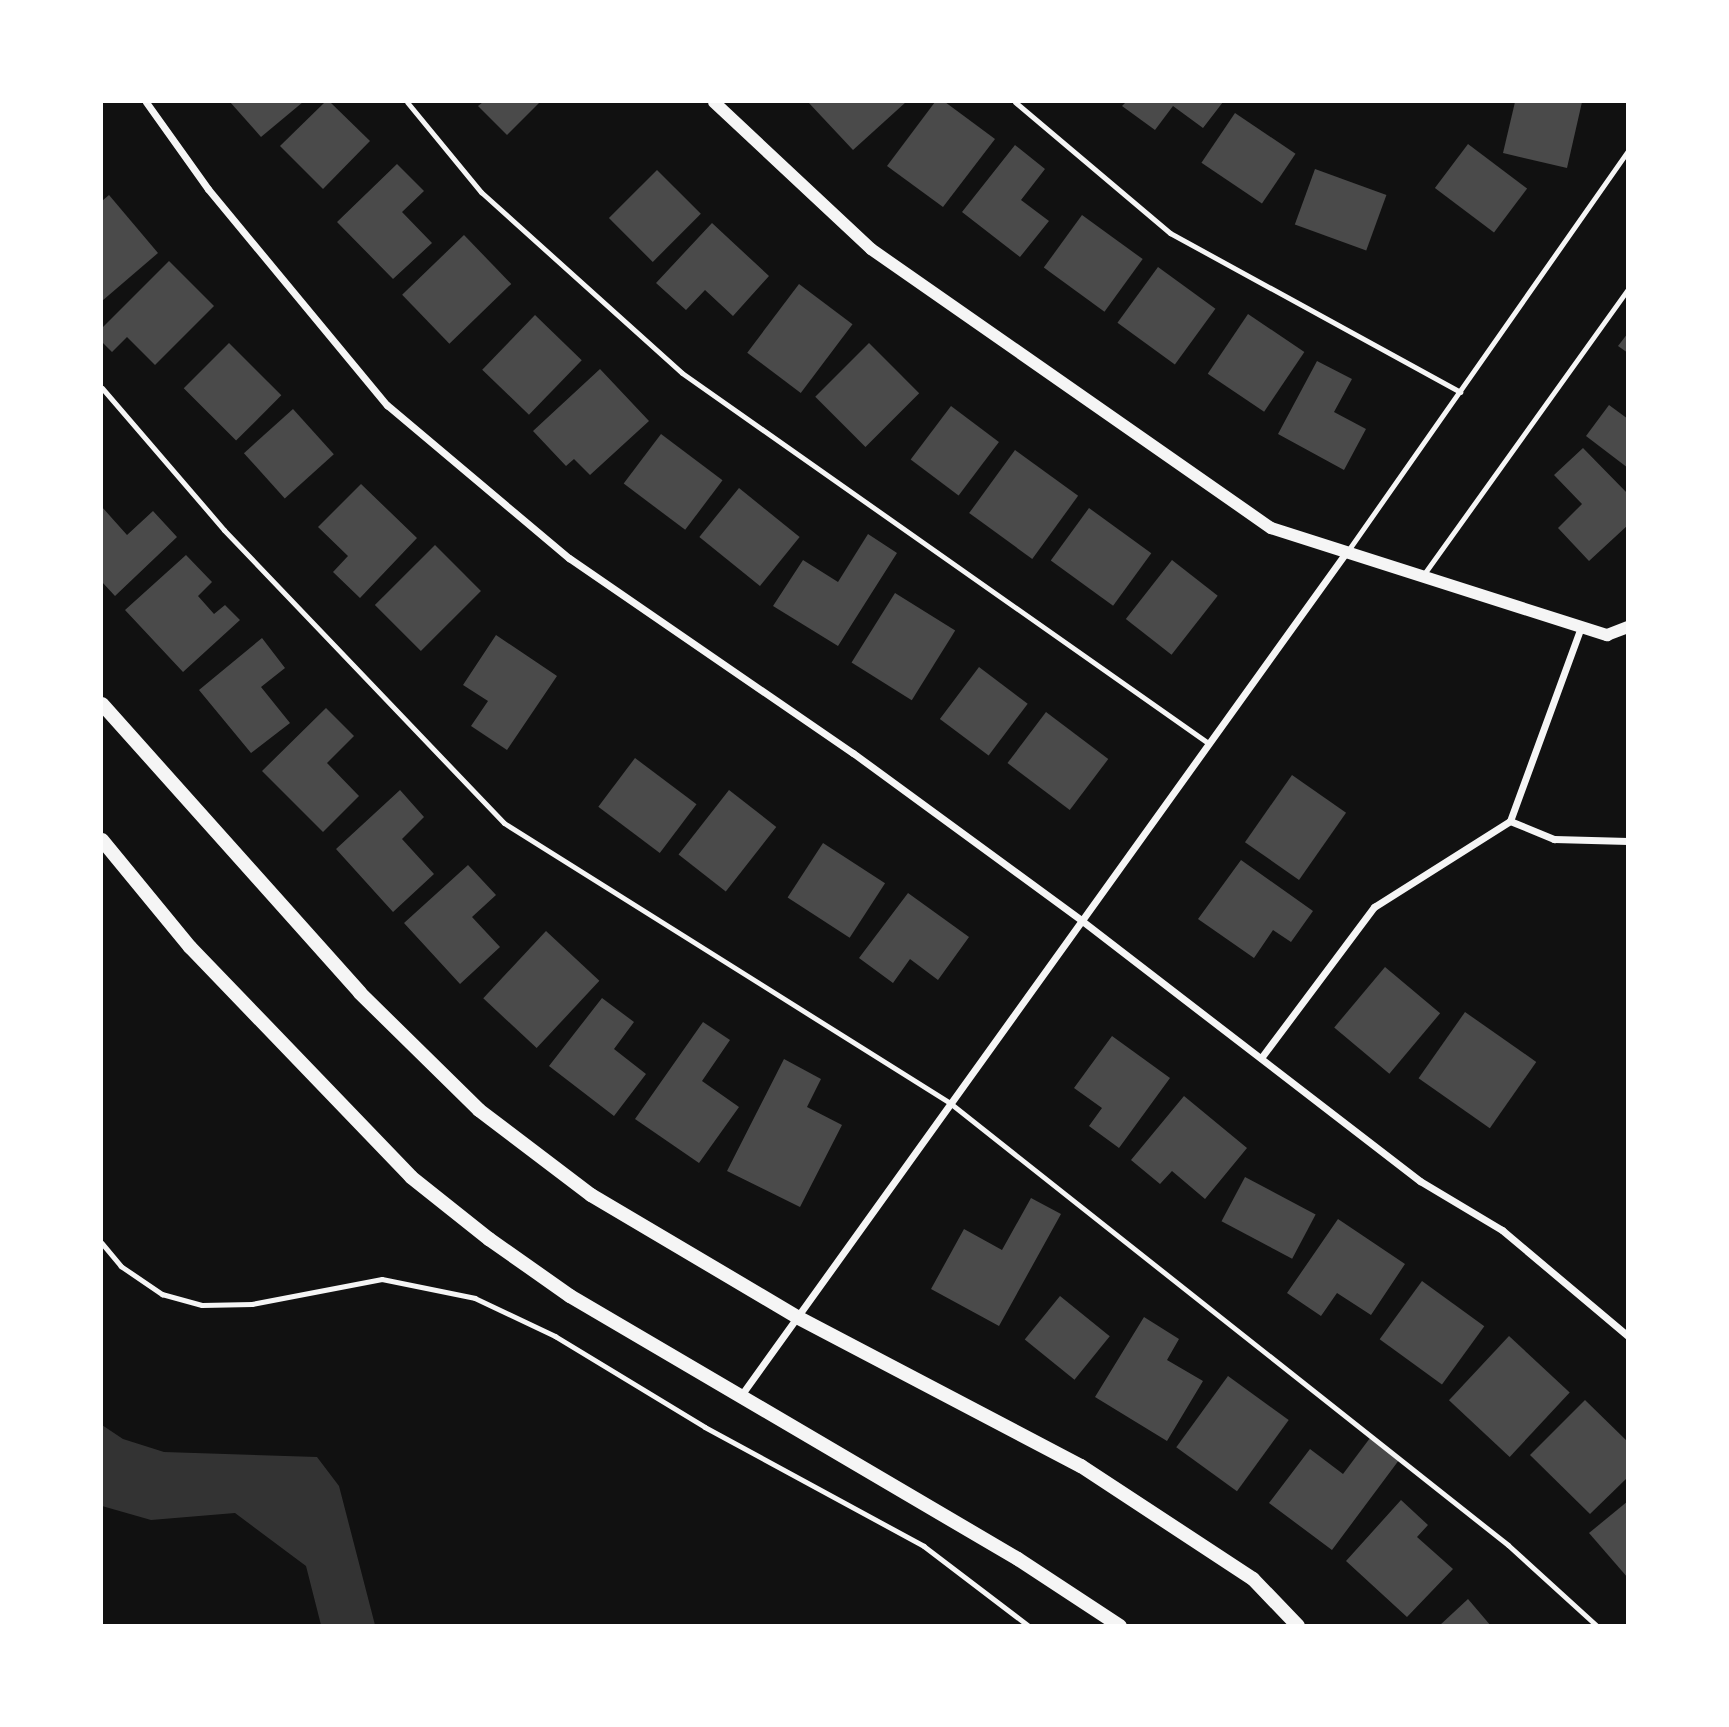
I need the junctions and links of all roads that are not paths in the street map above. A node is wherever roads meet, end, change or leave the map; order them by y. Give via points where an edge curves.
1 (146, 102) edge
2 (407, 102) edge
3 (714, 102) edge
4 (1014, 102) edge
5 (1628, 150) edge
6 (1628, 289) edge
7 (102, 388) edge
8 (1460, 392) junction
9 (1345, 554) junction
10 (1421, 578) junction
11 (1581, 627) junction
12 (1628, 627) edge
13 (102, 705) edge
14 (1208, 743) junction
15 (1510, 821) junction
16 (102, 839) edge
17 (1628, 841) edge
18 (1081, 920) junction
19 (1261, 1058) junction
20 (950, 1103) junction
21 (797, 1317) junction
22 (1628, 1336) edge
23 (742, 1394) junction
24 (1120, 1626) edge
25 (1298, 1626) edge
26 (1597, 1626) edge

1 - 18 street via 208,189 387,405 569,558 853,753
2 - 14 lane via 481,192 682,373
3 - 9 street via 871,249 1214,492 1271,527
4 - 8 lane via 1170,233
5 - 8 lane
6 - 10 lane
7 - 20 lane via 224,530 504,823
8 - 9 lane
9 - 10 street
9 - 14 street
10 - 11 street
11 - 12 street via 1606,635
11 - 15 street
13 - 21 main road via 360,992 479,1110 591,1195
14 - 18 street
15 - 17 street via 1554,839
15 - 19 street via 1374,907
16 - 23 main road via 190,947 411,1177 570,1297
18 - 19 street
18 - 20 street
19 - 22 street via 1420,1181 1502,1230
20 - 21 street
20 - 26 lane via 1508,1545
21 - 23 street
21 - 25 main road via 1081,1466 1253,1578
23 - 24 main road

